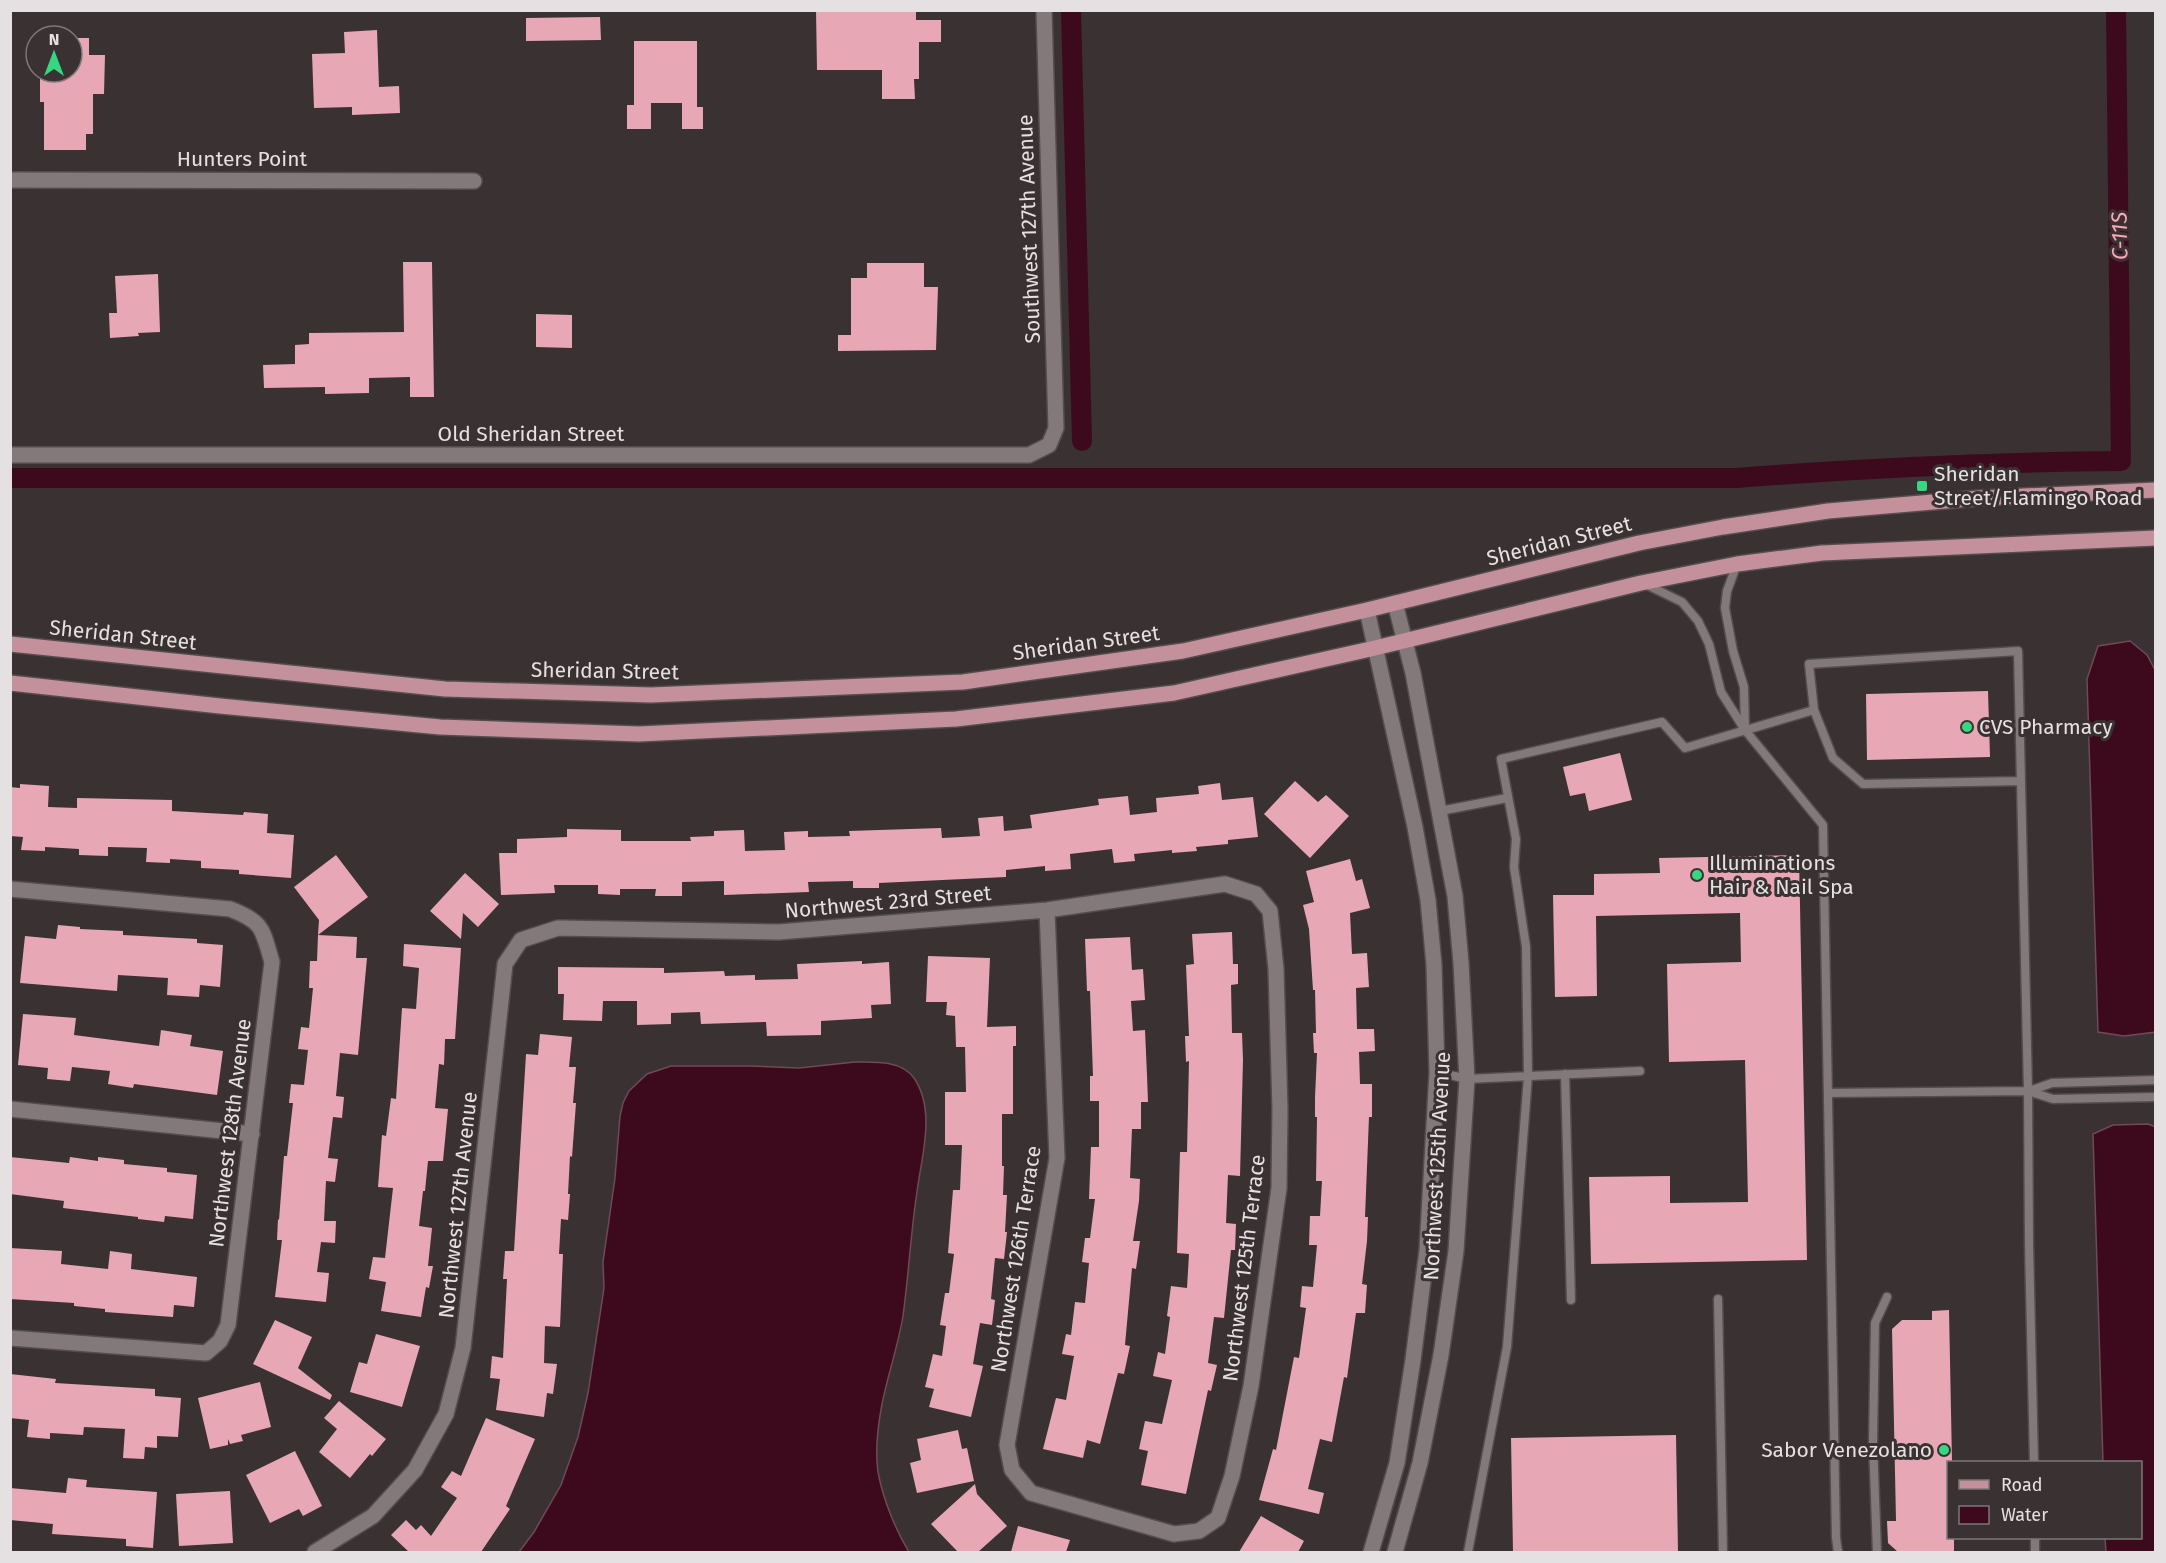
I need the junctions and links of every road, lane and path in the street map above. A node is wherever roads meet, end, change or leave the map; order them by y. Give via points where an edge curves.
1 (1044, 10) edge
2 (10, 180) edge
3 (474, 181) dead end
4 (1049, 445) joint
5 (10, 455) edge
6 (2156, 490) edge
7 (2156, 538) edge
8 (1737, 564) junction
9 (1641, 583) junction
10 (1395, 603) junction
11 (1367, 610) junction
12 (1405, 641) junction
13 (10, 644) edge
14 (1376, 648) junction
15 (10, 682) edge
16 (1814, 710) junction
17 (1745, 730) junction
18 (2021, 781) junction
19 (1507, 798) junction
20 (1440, 811) junction
21 (10, 890) edge
22 (1256, 894) joint
23 (1047, 910) junction
24 (521, 940) joint
25 (1640, 1071) dead end
26 (1437, 1072) junction
27 (1565, 1074) junction
28 (1528, 1076) junction
29 (1467, 1079) junction
30 (2156, 1080) edge
31 (2028, 1091) junction
32 (1828, 1093) junction
33 (2156, 1097) edge
34 (10, 1109) edge
35 (252, 1134) junction
36 (1887, 1297) dead end
37 (1718, 1299) dead end
38 (1571, 1300) dead end
39 (10, 1338) edge
40 (2034, 1461) edge
41 (1012, 1470) joint
42 (315, 1552) edge
43 (1371, 1552) edge
44 (1395, 1552) edge
45 (1468, 1552) edge
46 (1723, 1552) edge
47 (1838, 1552) edge
48 (1876, 1552) edge

1 - 4 street, Southwest 127th Avenue via 1056,428
2 - 3 street, Hunters Point
4 - 5 street, Old Sheridan Street via 1029,455
6 - 10 main road, Sheridan Street via 1980,498 1828,511 1639,543
7 - 8 main road via 1833,552
8 - 9 main road
8 - 17 lane via 1725,608 1744,687
9 - 12 main road
9 - 17 lane via 1682,602 1698,621 1721,692
10 - 11 main road, Sheridan Street
10 - 12 street, Northwest 125th Avenue
11 - 13 main road, Sheridan Street via 1183,651 963,682 651,695 445,689
11 - 14 street, Northwest 125th Avenue
12 - 14 main road
12 - 20 street, Northwest 125th Avenue
14 - 15 main road via 1174,693 956,719 639,734 440,727
14 - 26 street, Northwest 125th Avenue via 1428,900
16 - 17 lane
16 - 18 lane via 1833,758 1863,784
16 - 18 lane via 1809,664 2018,651
17 - 19 lane via 1685,748 1662,722 1501,759
17 - 32 lane via 1823,825
18 - 31 lane
19 - 20 lane
19 - 28 lane via 1516,839 1514,867 1526,947
20 - 29 street, Northwest 125th Avenue via 1455,896
21 - 35 street, Northwest 128th Avenue via 230,909 249,916 262,929 272,962
22 - 23 street, Northwest 23rd Street via 1225,884
22 - 41 street, Northwest 125th Terrace via 1270,911 1276,969 1279,1188 1251,1386 1232,1476 1218,1518 1199,1531 1174,1534 1031,1493
23 - 24 street, Northwest 23rd Street via 779,932 558,928
23 - 41 street, Northwest 126th Terrace via 1057,1158 1007,1445
24 - 42 street, Northwest 127th Avenue via 505,964 463,1348 446,1414 415,1470 373,1516
25 - 27 lane
26 - 29 lane
26 - 43 street, Northwest 125th Avenue via 1427,1250 1413,1360 1397,1463
27 - 28 lane
27 - 38 lane
28 - 29 lane
28 - 45 lane via 1507,1347
29 - 44 street, Northwest 125th Avenue via 1456,1251 1443,1343 1420,1462
30 - 31 lane via 2052,1083
31 - 32 lane
31 - 33 lane via 2053,1099
31 - 40 lane
32 - 47 lane
34 - 35 street
35 - 39 street, Northwest 128th Avenue via 228,1325 206,1353
36 - 48 lane via 1875,1323
37 - 46 lane

